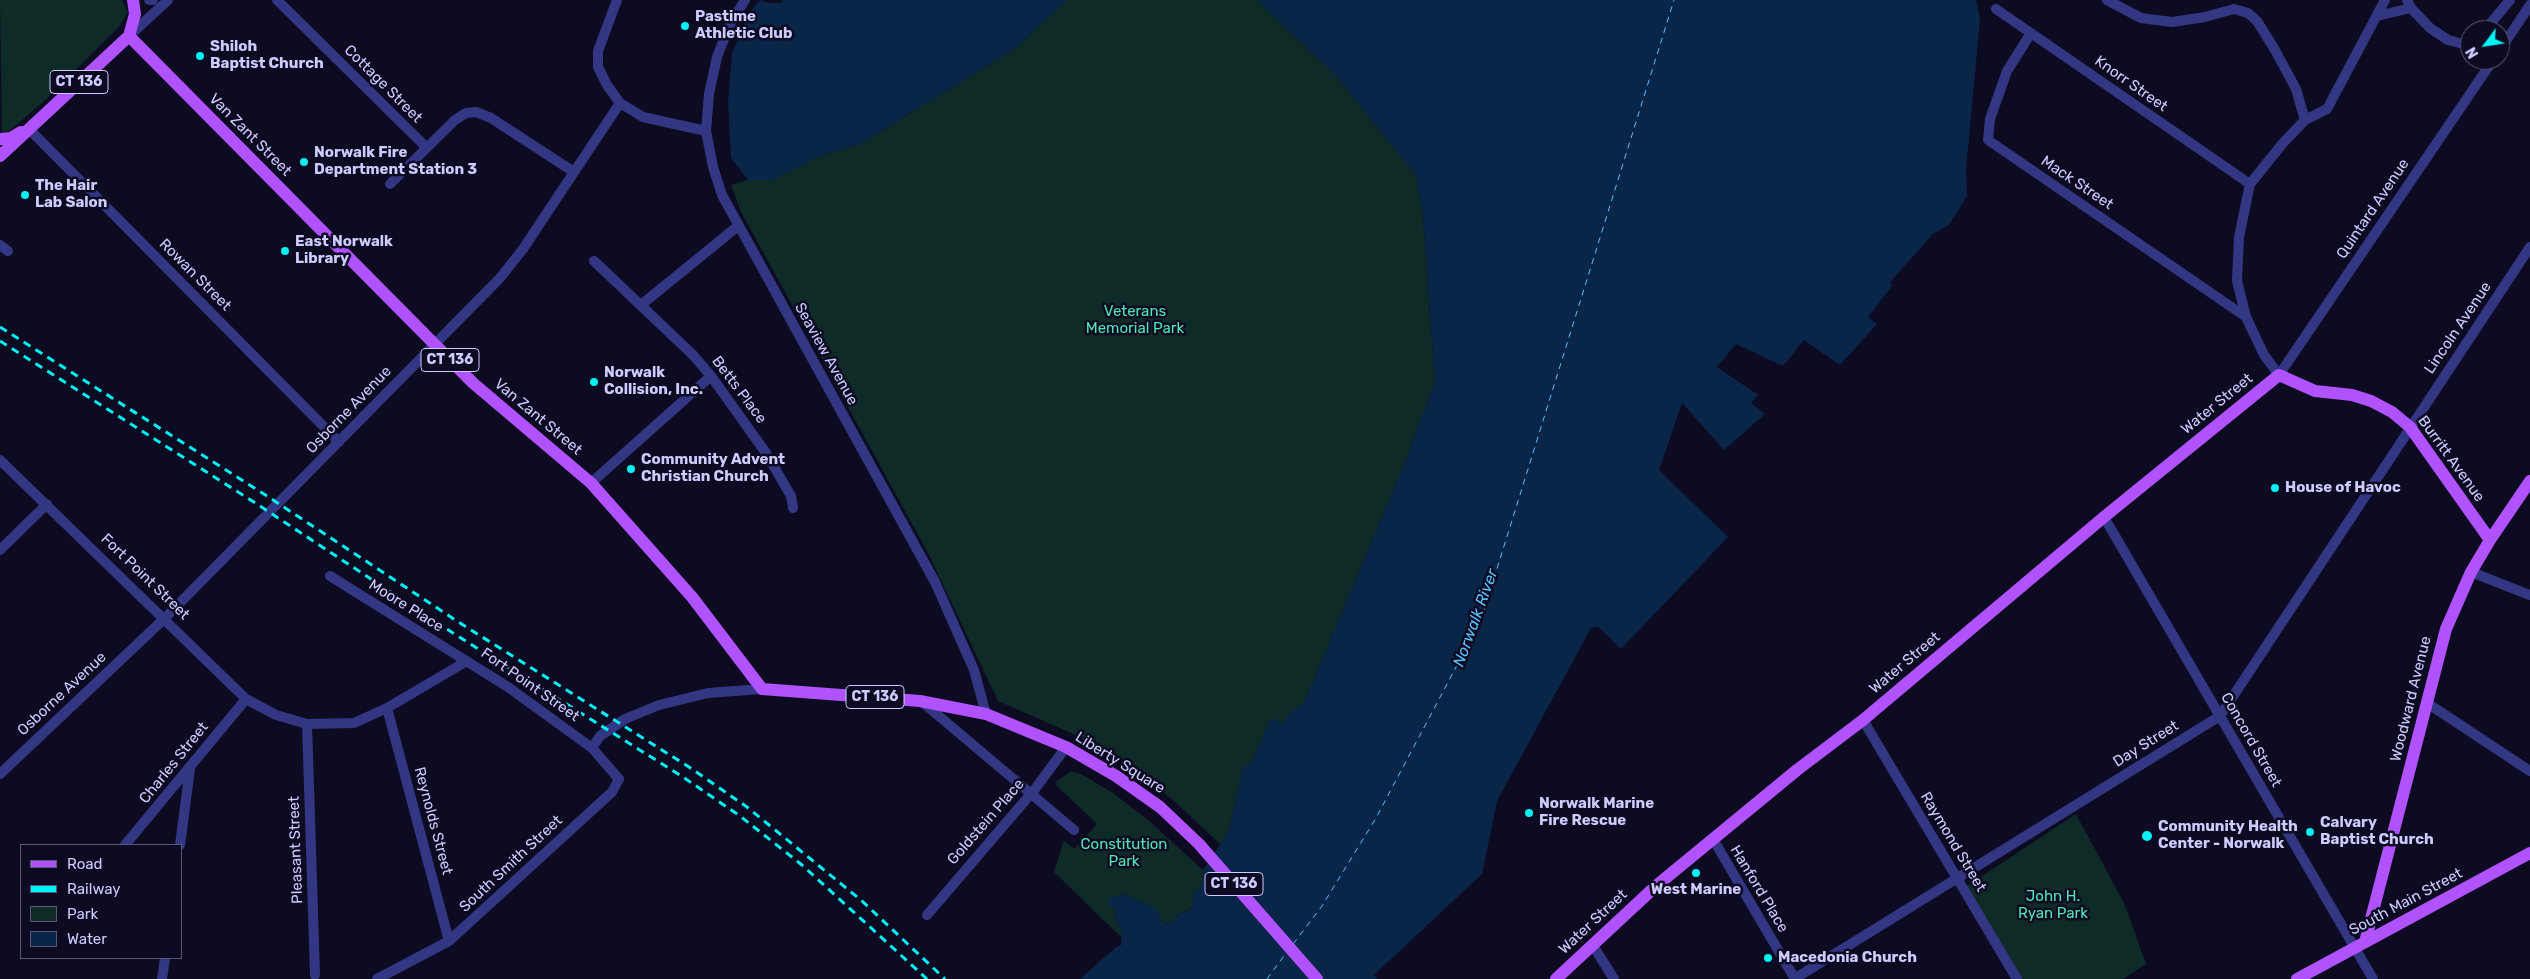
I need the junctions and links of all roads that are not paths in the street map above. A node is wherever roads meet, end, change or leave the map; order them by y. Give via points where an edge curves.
1 (133, 0) edge
2 (148, 0) edge
3 (152, 0) edge
4 (168, 0) edge
5 (278, 0) edge
6 (617, 0) edge
7 (745, 0) edge
8 (2107, 0) edge
9 (2384, 0) edge
10 (2510, 0) edge
11 (2524, 0) edge
12 (2409, 4) edge
13 (2530, 5) edge
14 (1996, 9) dead end
15 (2377, 16) junction
16 (2493, 20) edge
17 (2031, 34) junction
18 (2510, 35) edge
19 (129, 36) junction
20 (2460, 43) edge
21 (2486, 70) edge
22 (620, 103) junction
23 (2305, 120) junction
24 (29, 129) junction
25 (706, 131) junction
26 (0, 139) edge
27 (426, 147) junction
28 (0, 156) edge
29 (574, 172) junction
30 (390, 184) dead end
31 (2250, 184) junction
32 (738, 226) junction
33 (2530, 247) edge
34 (594, 261) dead end
35 (641, 305) junction
36 (2246, 316) junction
37 (435, 344) junction
38 (2279, 375) junction
39 (711, 376) junction
40 (2410, 426) junction
41 (339, 442) junction
42 (0, 460) edge
43 (2530, 481) edge
44 (591, 483) junction
45 (47, 504) junction
46 (793, 508) dead end
47 (2104, 517) junction
48 (2490, 540) junction
49 (0, 550) edge
50 (2471, 572) junction
51 (330, 576) dead end
52 (2530, 595) edge
53 (165, 618) junction
54 (467, 661) junction
55 (762, 690) junction
56 (246, 699) junction
57 (920, 700) junction
58 (2427, 703) junction
59 (387, 708) junction
60 (986, 714) junction
61 (2220, 716) junction
62 (1863, 720) junction
63 (307, 724) junction
64 (1066, 747) junction
65 (592, 748) junction
66 (190, 768) junction
67 (2530, 771) edge
68 (0, 774) edge
69 (1030, 794) junction
70 (1074, 830) dead end
71 (1713, 839) junction
72 (126, 844) edge
73 (180, 844) edge
74 (2530, 853) edge
75 (1957, 879) junction
76 (927, 914) dead end
77 (449, 942) junction
78 (1592, 944) junction
79 (2360, 945) junction
80 (165, 959) edge
81 (315, 975) dead end
82 (162, 979) edge
83 (378, 979) edge
84 (1317, 979) edge
85 (1556, 979) edge
86 (1614, 979) edge
87 (1795, 979) edge
88 (2017, 979) edge
89 (2297, 979) edge
90 (2373, 979) edge

1 - 19 main road via 135,14
2 - 3 street
4 - 19 street
5 - 27 street, Cottage Street
6 - 22 street via 598,51 598,67
7 - 25 street, Seaview Avenue via 729,26 717,57
8 - 23 street via 2141,18 2172,22 2234,9 2248,13 2257,21 2288,73
9 - 15 street, Burritt Avenue
10 - 16 street
11 - 13 street
12 - 15 street
12 - 20 street via 2430,28 2448,40
13 - 18 street
14 - 17 street, Knorr Street
15 - 23 street, Burritt Avenue via 2327,109
17 - 31 street, Knorr Street
17 - 36 street, Mack Street via 2007,71 1990,119 1988,140
19 - 24 main road, CT 136
19 - 37 main road, Van Zant Street / CT 136
21 - 38 street, Quintard Avenue
22 - 25 street via 643,117
22 - 29 street, Osborne Avenue
23 - 31 street, Burritt Avenue
24 - 26 main road via 11,138
24 - 28 main road, CT 136
24 - 41 street, Rowan Street
25 - 32 street, Seaview Avenue via 722,195
27 - 29 street via 455,120 466,113 476,112 491,118
27 - 30 street
29 - 37 street, Osborne Avenue via 523,250
31 - 36 street, Burritt Avenue via 2238,246 2237,281
32 - 35 street
32 - 60 street, Seaview Avenue via 935,582 974,670
33 - 40 street, Lincoln Avenue
34 - 35 street, Betts Place
35 - 39 street, Betts Place
36 - 38 street, Burritt Avenue via 2264,356
37 - 41 street, Osborne Avenue
37 - 44 main road, Van Zant Street / CT 136 via 473,383
38 - 40 main road, Burritt Avenue via 2315,391 2370,401
38 - 47 main road, Water Street
39 - 44 street
39 - 46 street, Betts Place via 766,453 791,496
40 - 48 main road, Burritt Avenue
40 - 61 street, Day Street
41 - 53 street, Osborne Avenue
42 - 45 street, Fort Point Street
43 - 48 main road, Woodward Avenue
44 - 55 main road, Van Zant Street / CT 136 via 692,597
45 - 49 street
45 - 53 street, Fort Point Street
47 - 61 street, Concord Street
47 - 62 main road, Water Street
48 - 50 main road, Woodward Avenue
50 - 52 street
50 - 58 main road, Woodward Avenue via 2446,629
51 - 54 street, Moore Place
53 - 56 street, Fort Point Street
53 - 68 street, Osborne Avenue
54 - 59 street, Fort Point Street
54 - 65 street, Fort Point Street
55 - 57 main road, CT 136
55 - 65 street via 708,693 659,704 625,719 600,736
56 - 63 street, Fort Point Street via 276,715
56 - 66 street, Charles Street
57 - 60 main road, CT 136
57 - 69 street
58 - 67 street
58 - 79 main road, Woodward Avenue
59 - 63 street, Fort Point Street via 354,723
59 - 77 street, Reynolds Street
60 - 64 main road, Liberty Square / CT 136
61 - 75 street, Day Street
61 - 79 street, Concord Street
62 - 71 main road, Water Street
62 - 75 street, Raymond Street
63 - 81 street, Pleasant Street
64 - 69 street, Goldstein Place
64 - 84 main road, Liberty Square / CT 136 via 1160,807 1199,844
65 - 77 street, South Smith Street via 619,779 612,792
66 - 72 street, Charles Street
66 - 73 street
69 - 70 street
69 - 76 street, Goldstein Place
71 - 78 main road, Water Street
71 - 87 street, Hanford Place
74 - 79 main road, South Main Street
75 - 87 street, Day Street
75 - 88 street, Raymond Street
77 - 83 street, South Smith Street
78 - 85 main road, Water Street
78 - 86 street
79 - 89 main road, South Main Street
79 - 90 street, Concord Street
80 - 82 street

